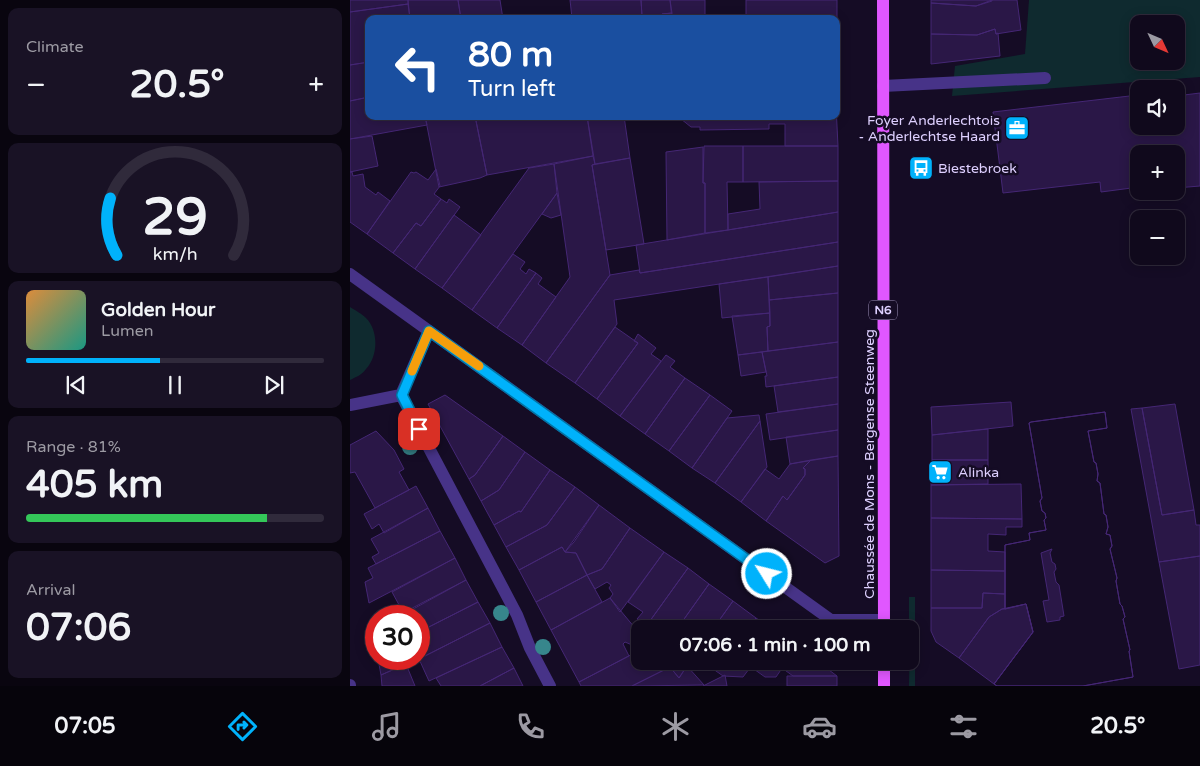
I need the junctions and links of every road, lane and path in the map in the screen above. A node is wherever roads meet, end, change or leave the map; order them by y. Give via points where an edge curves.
1 (883, 0) edge
2 (1045, 78) dead end
3 (883, 86) junction
4 (350, 274) edge
5 (429, 331) junction
6 (402, 395) junction
7 (350, 405) edge
8 (831, 620) edge
9 (884, 620) edge
10 (884, 670) edge
11 (550, 686) edge
12 (884, 686) edge

1 - 3 main road, Chaussée de Mons - Bergense Steenweg / N6
2 - 3 street
3 - 9 main road, Chaussée de Mons - Bergense Steenweg / N6
4 - 5 street
5 - 6 street
5 - 8 street
6 - 7 street
6 - 11 street via 517,615
10 - 12 main road

